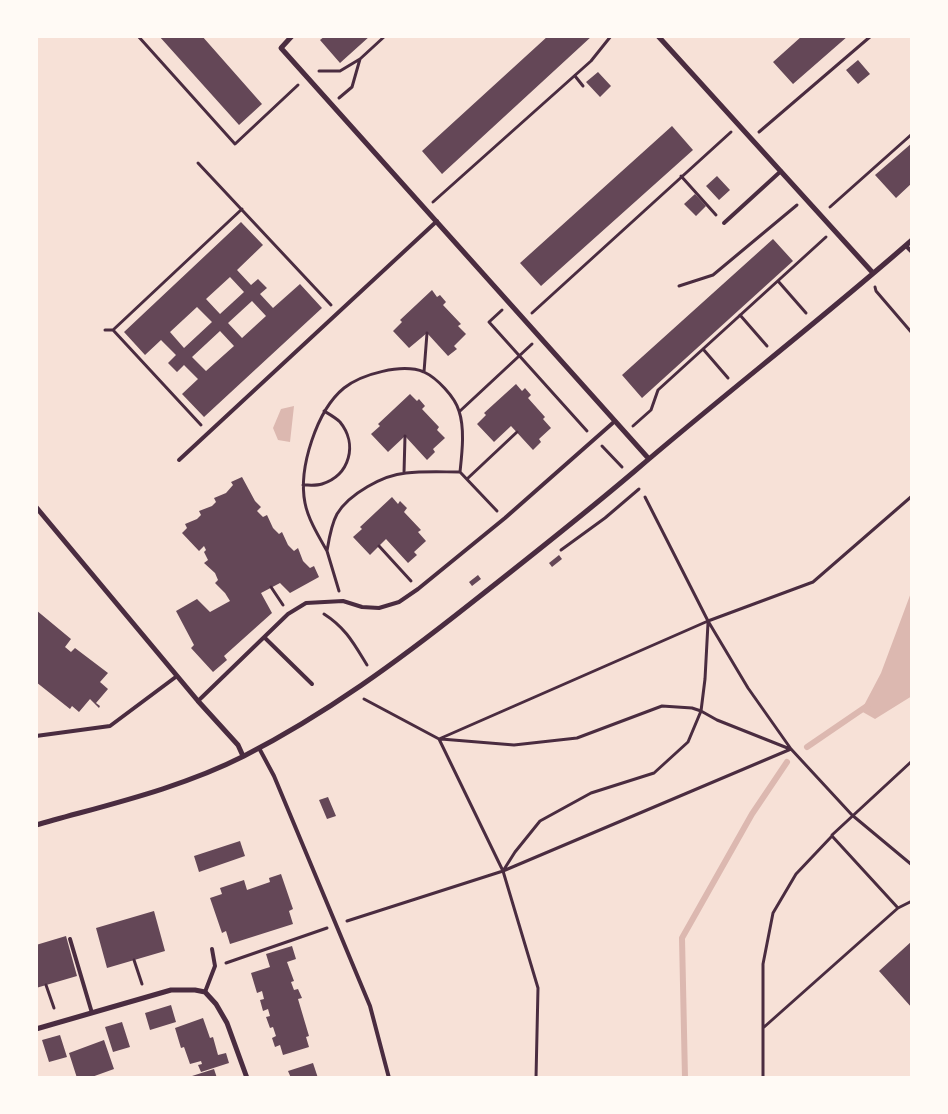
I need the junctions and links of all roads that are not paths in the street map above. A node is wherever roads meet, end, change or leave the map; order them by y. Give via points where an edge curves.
1 (292, 36) edge
2 (658, 36) edge
3 (781, 171) junction
4 (437, 221) junction
5 (724, 223) road end
6 (912, 240) edge
7 (906, 246) junction
8 (912, 252) edge
9 (872, 273) junction
10 (615, 421) junction
11 (649, 459) junction
12 (179, 460) dead end
13 (36, 507) edge
14 (265, 638) junction
15 (177, 676) junction
16 (312, 684) dead end
17 (198, 701) junction
18 (36, 736) edge
19 (260, 748) junction
20 (243, 756) junction
21 (36, 826) edge
22 (70, 939) dead end
23 (212, 948) dead end
24 (205, 992) junction
25 (92, 1013) junction
26 (36, 1029) edge
27 (247, 1078) edge
28 (389, 1078) edge

1 - 4 street via 281,48
2 - 3 street
3 - 5 lane
3 - 9 street
4 - 10 street
4 - 12 lane
6 - 7 street
7 - 8 lane
7 - 9 street
9 - 11 street
10 - 11 street
10 - 14 lane via 505,518 399,602 379,608 343,602 306,603 288,614
11 - 19 street via 382,672 323,712
13 - 15 street
14 - 16 lane
14 - 17 lane
15 - 17 street
15 - 18 lane via 110,726
17 - 20 street via 238,744
19 - 20 street
19 - 28 lane via 370,1006
20 - 21 street via 150,793
22 - 25 lane
23 - 24 lane via 215,966
24 - 25 street via 171,990
24 - 27 street via 227,1023
25 - 26 street

